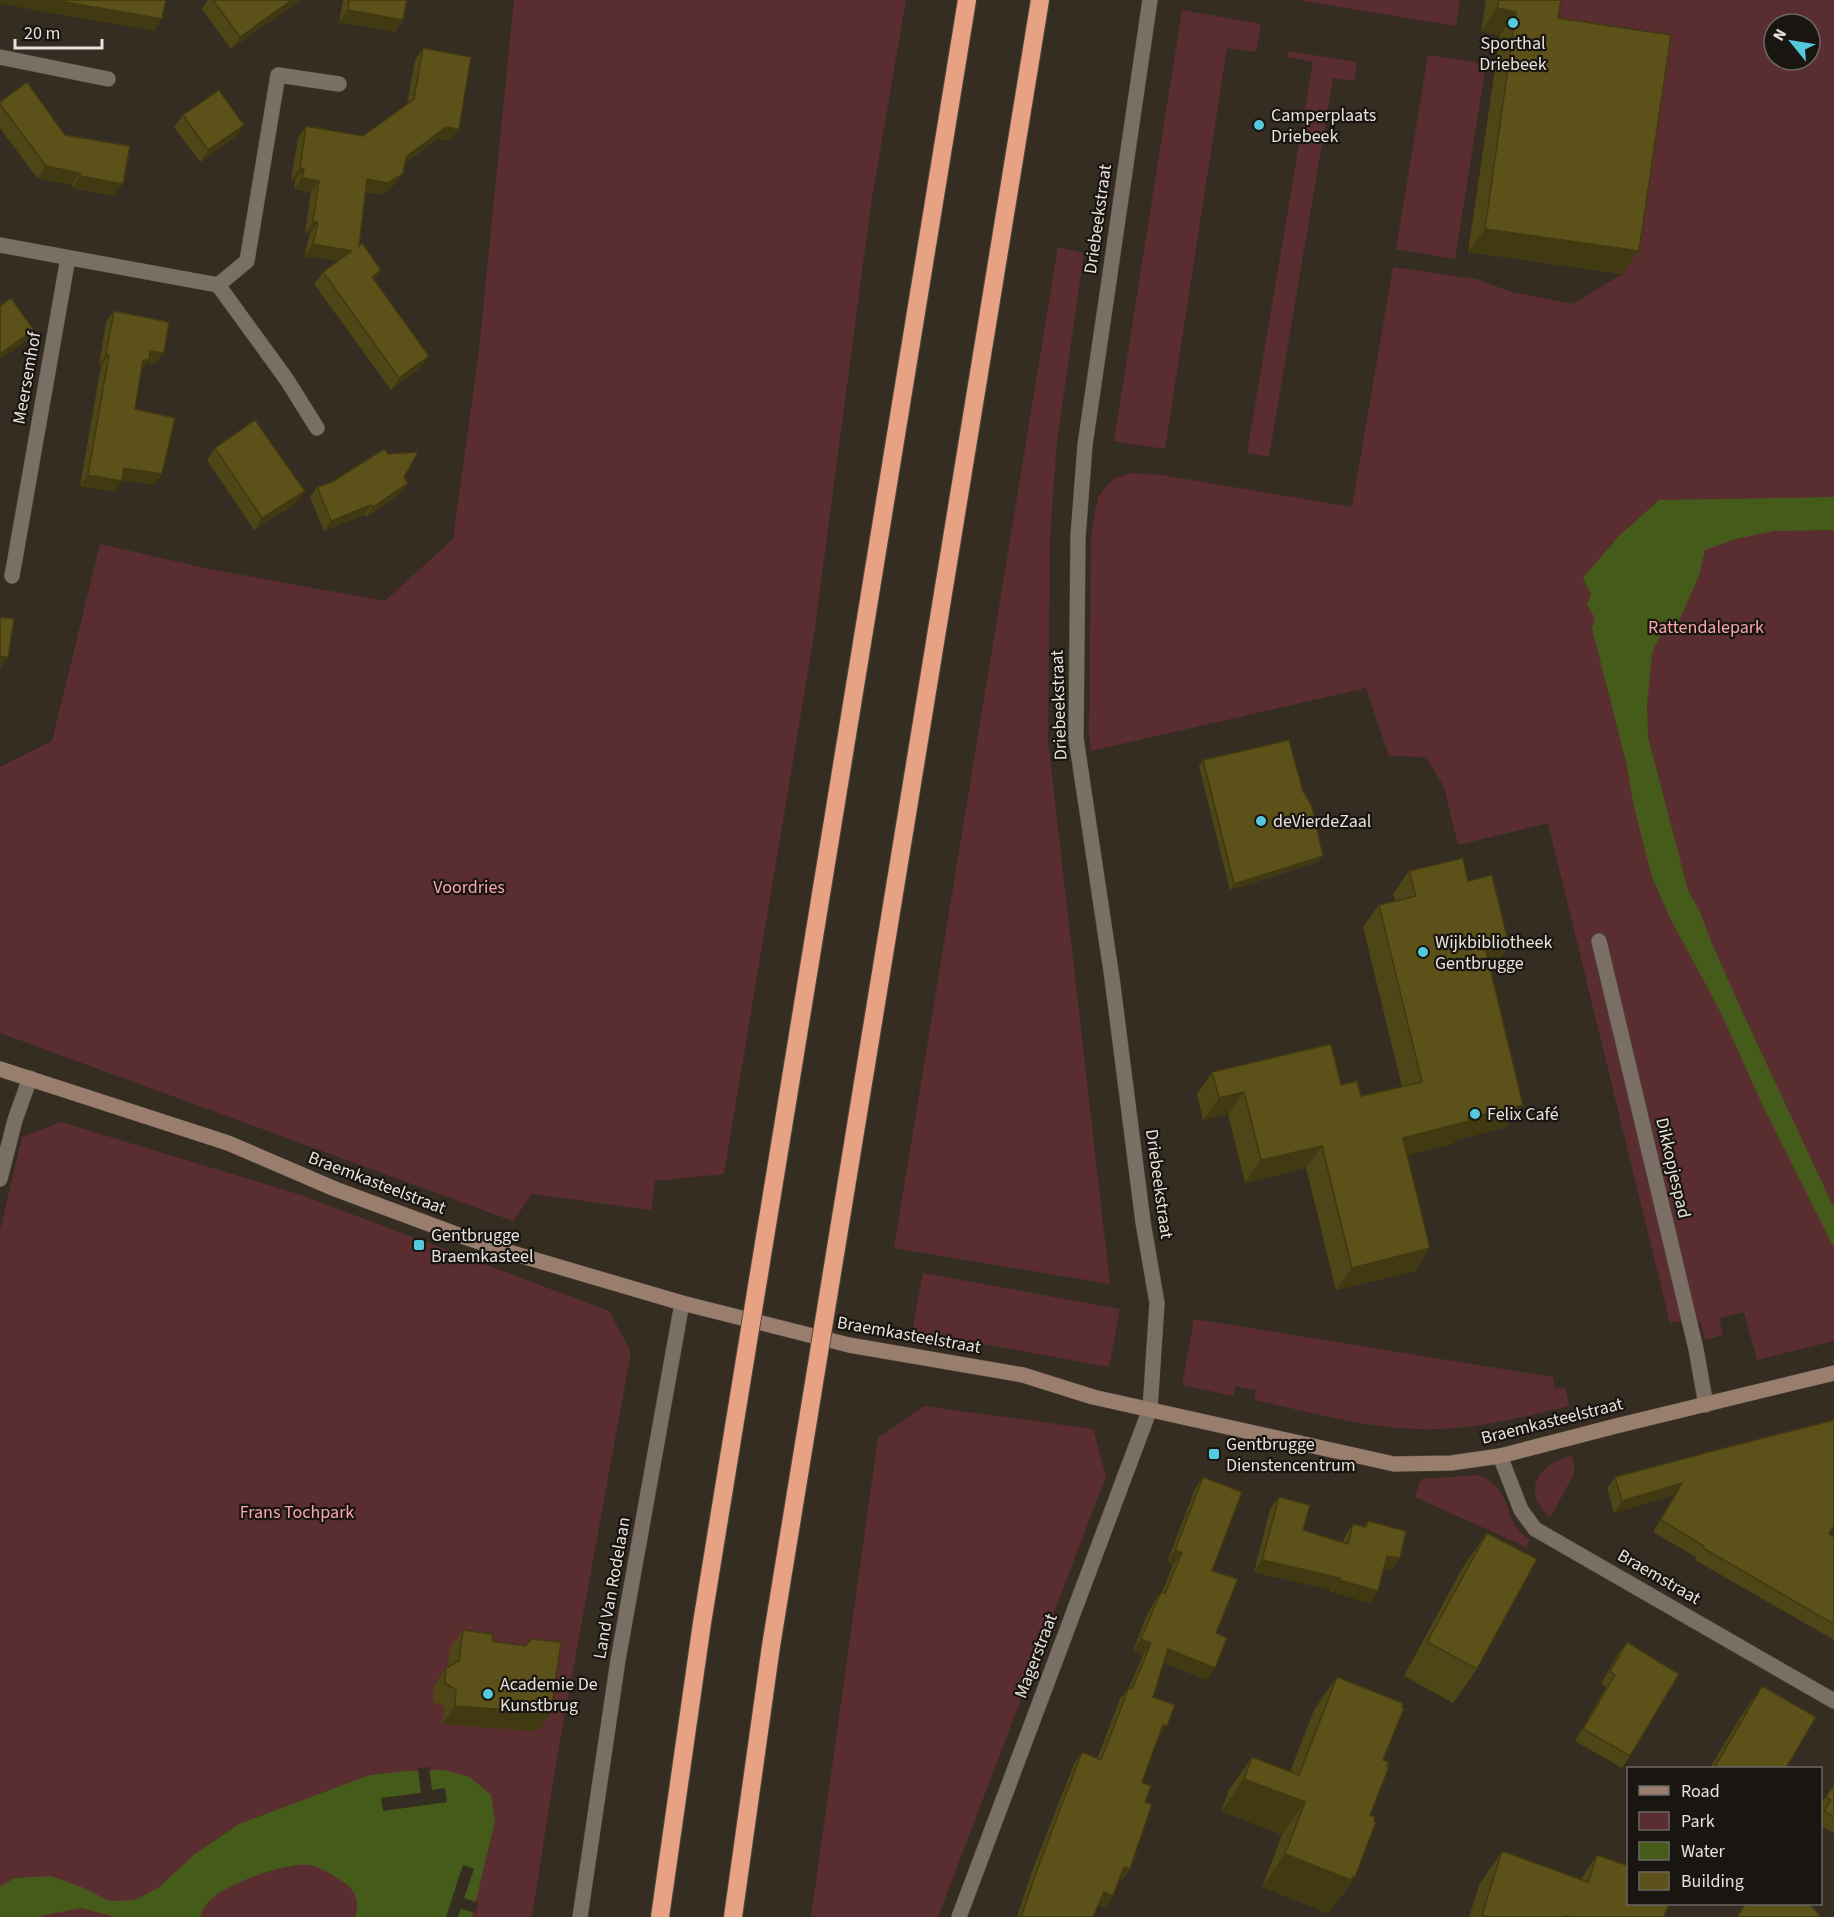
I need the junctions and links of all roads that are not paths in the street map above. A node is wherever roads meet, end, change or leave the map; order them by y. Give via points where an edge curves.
1 (967, 0) edge
2 (1040, 0) edge
3 (1150, 0) edge
4 (0, 57) edge
5 (108, 79) dead end
6 (339, 84) dead end
7 (0, 245) edge
8 (68, 258) junction
9 (219, 285) junction
10 (317, 428) dead end
11 (12, 576) dead end
12 (1599, 941) dead end
13 (0, 1069) edge
14 (30, 1078) junction
15 (0, 1179) edge
16 (682, 1303) junction
17 (1834, 1373) edge
18 (1706, 1405) junction
19 (1150, 1409) junction
20 (1500, 1456) junction
21 (1834, 1701) edge
22 (580, 1917) edge
23 (660, 1917) edge
24 (733, 1917) edge
25 (959, 1917) edge

1 - 23 highway, bridge via 702,1623
2 - 24 highway, bridge via 771,1646
3 - 19 street, Driebeekstraat via 1085,445 1078,537 1076,738 1157,1303
4 - 5 street
6 - 9 street via 278,75 247,261
7 - 8 street
8 - 9 street
8 - 11 street, Meersemhof
9 - 10 street
12 - 18 street, Dikkopjespad
13 - 14 street, Braemkasteelstraat
14 - 15 street
14 - 16 street, Braemkasteelstraat via 228,1143 335,1189 464,1237
16 - 19 street, Braemkasteelstraat via 849,1345 1023,1375 1093,1397
16 - 22 street, Land Van Rodelaan via 618,1660
17 - 18 street, Braemkasteelstraat
18 - 20 street, Braemkasteelstraat
19 - 20 street, Braemkasteelstraat via 1394,1464 1451,1463
19 - 25 street, Magerstraat
20 - 21 street, Braemstraat via 1521,1510 1535,1529

